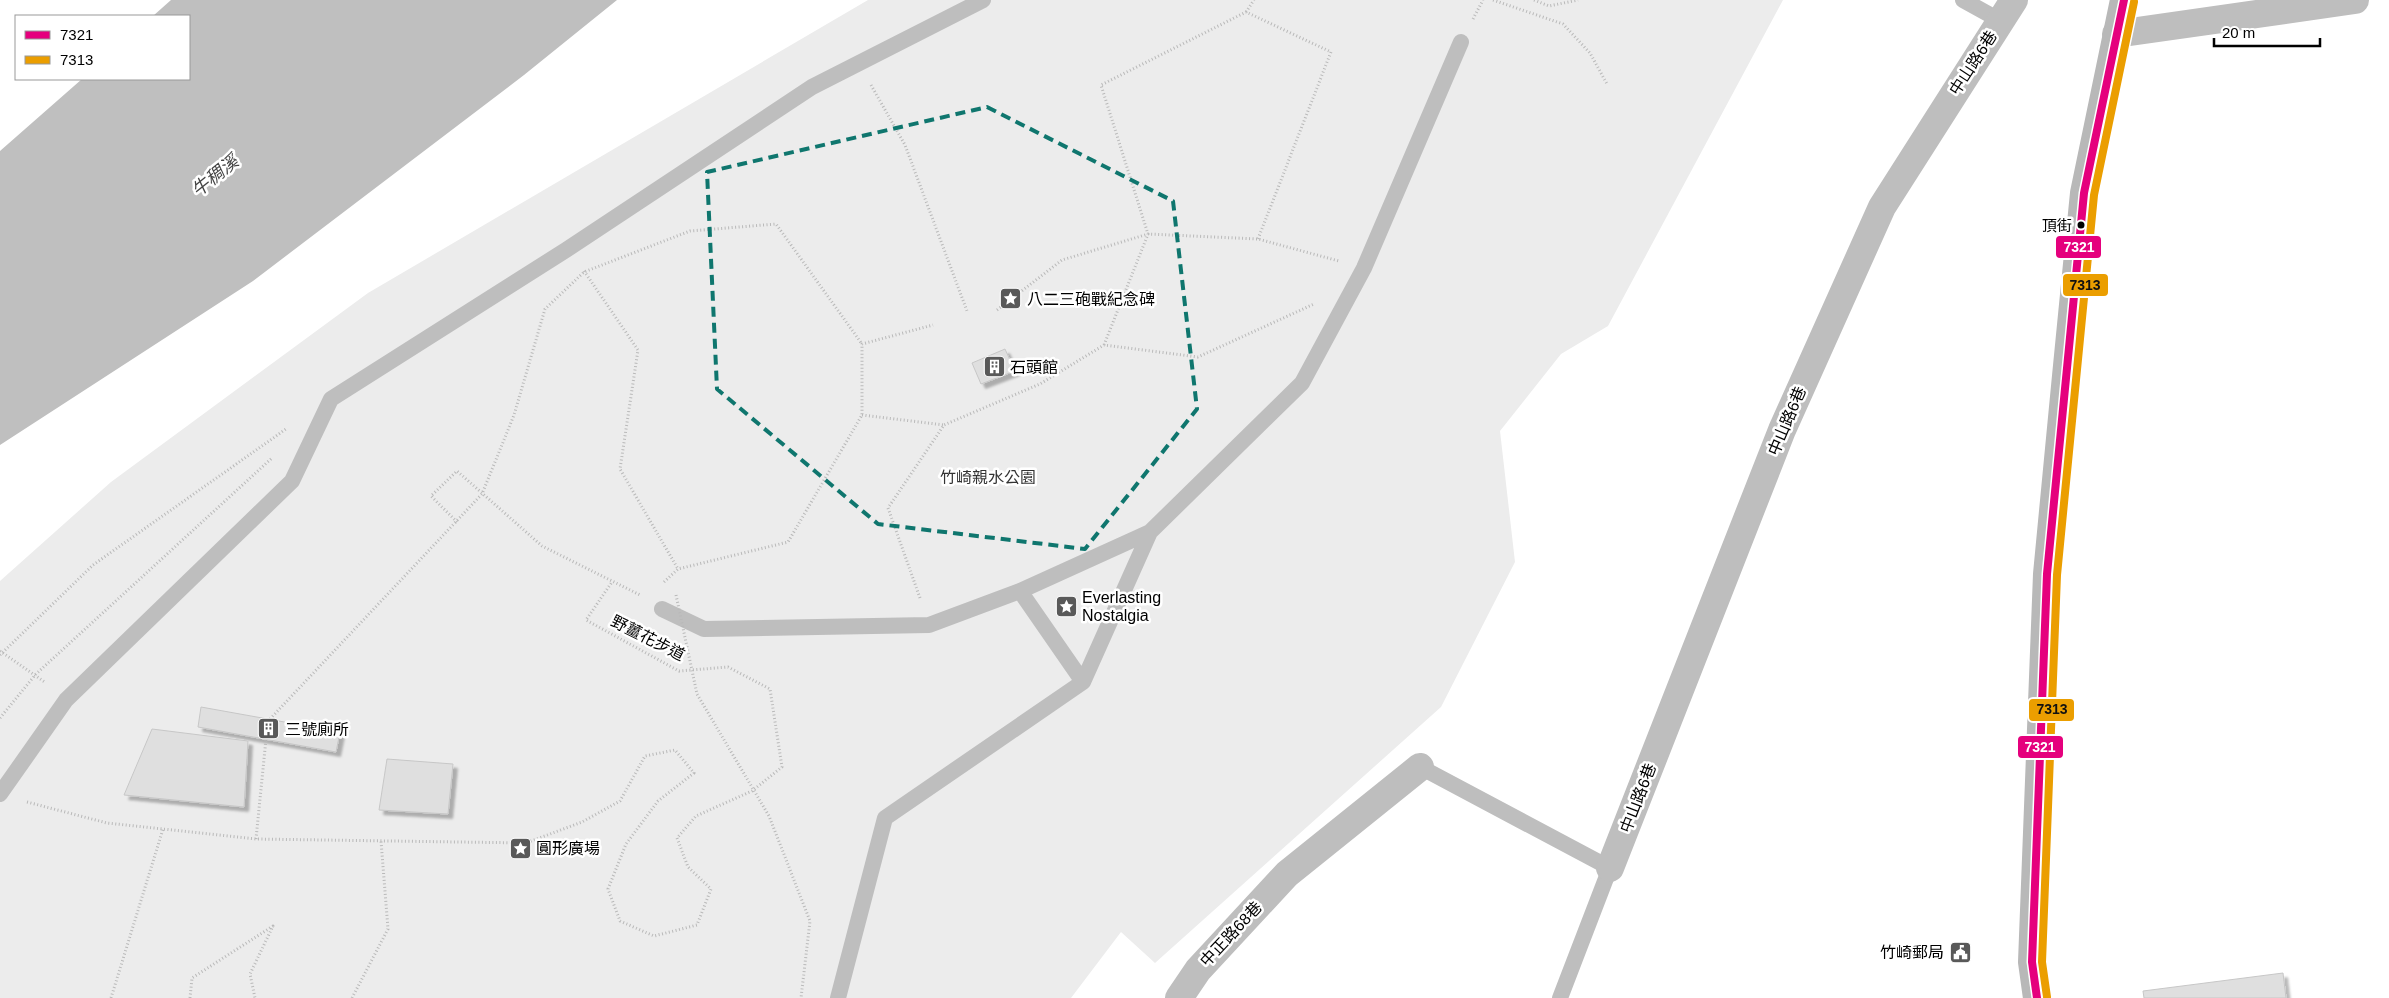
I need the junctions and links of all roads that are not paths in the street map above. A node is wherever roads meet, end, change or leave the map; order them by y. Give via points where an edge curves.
1 (983, 0) edge
2 (1963, 0) edge
3 (2124, 0) edge
4 (2356, 0) edge
5 (2007, 10) edge
6 (2116, 34) junction
7 (1461, 42) dead end
8 (1150, 532) junction
9 (1020, 591) junction
10 (662, 609) road end
11 (1083, 682) junction
12 (1420, 767) joint
13 (0, 794) edge
14 (1610, 868) junction
15 (838, 998) edge
16 (1179, 998) edge
17 (1560, 998) edge
18 (2037, 998) edge

1 - 13 lane via 812,87 566,250 330,399 292,481 66,700
2 - 5 lane
3 - 6 street
4 - 6 street
5 - 14 street, 中山路6巷 via 1882,207 1782,430
6 - 18 street via 2084,193 2047,574 2032,962
7 - 8 lane via 1364,268 1302,384
8 - 9 lane
8 - 11 lane
9 - 10 lane via 929,625 704,629
9 - 11 lane
11 - 15 lane via 885,818
12 - 14 lane
12 - 16 street, 中正路68巷 via 1287,874 1198,970
14 - 17 lane, 中山路6巷

